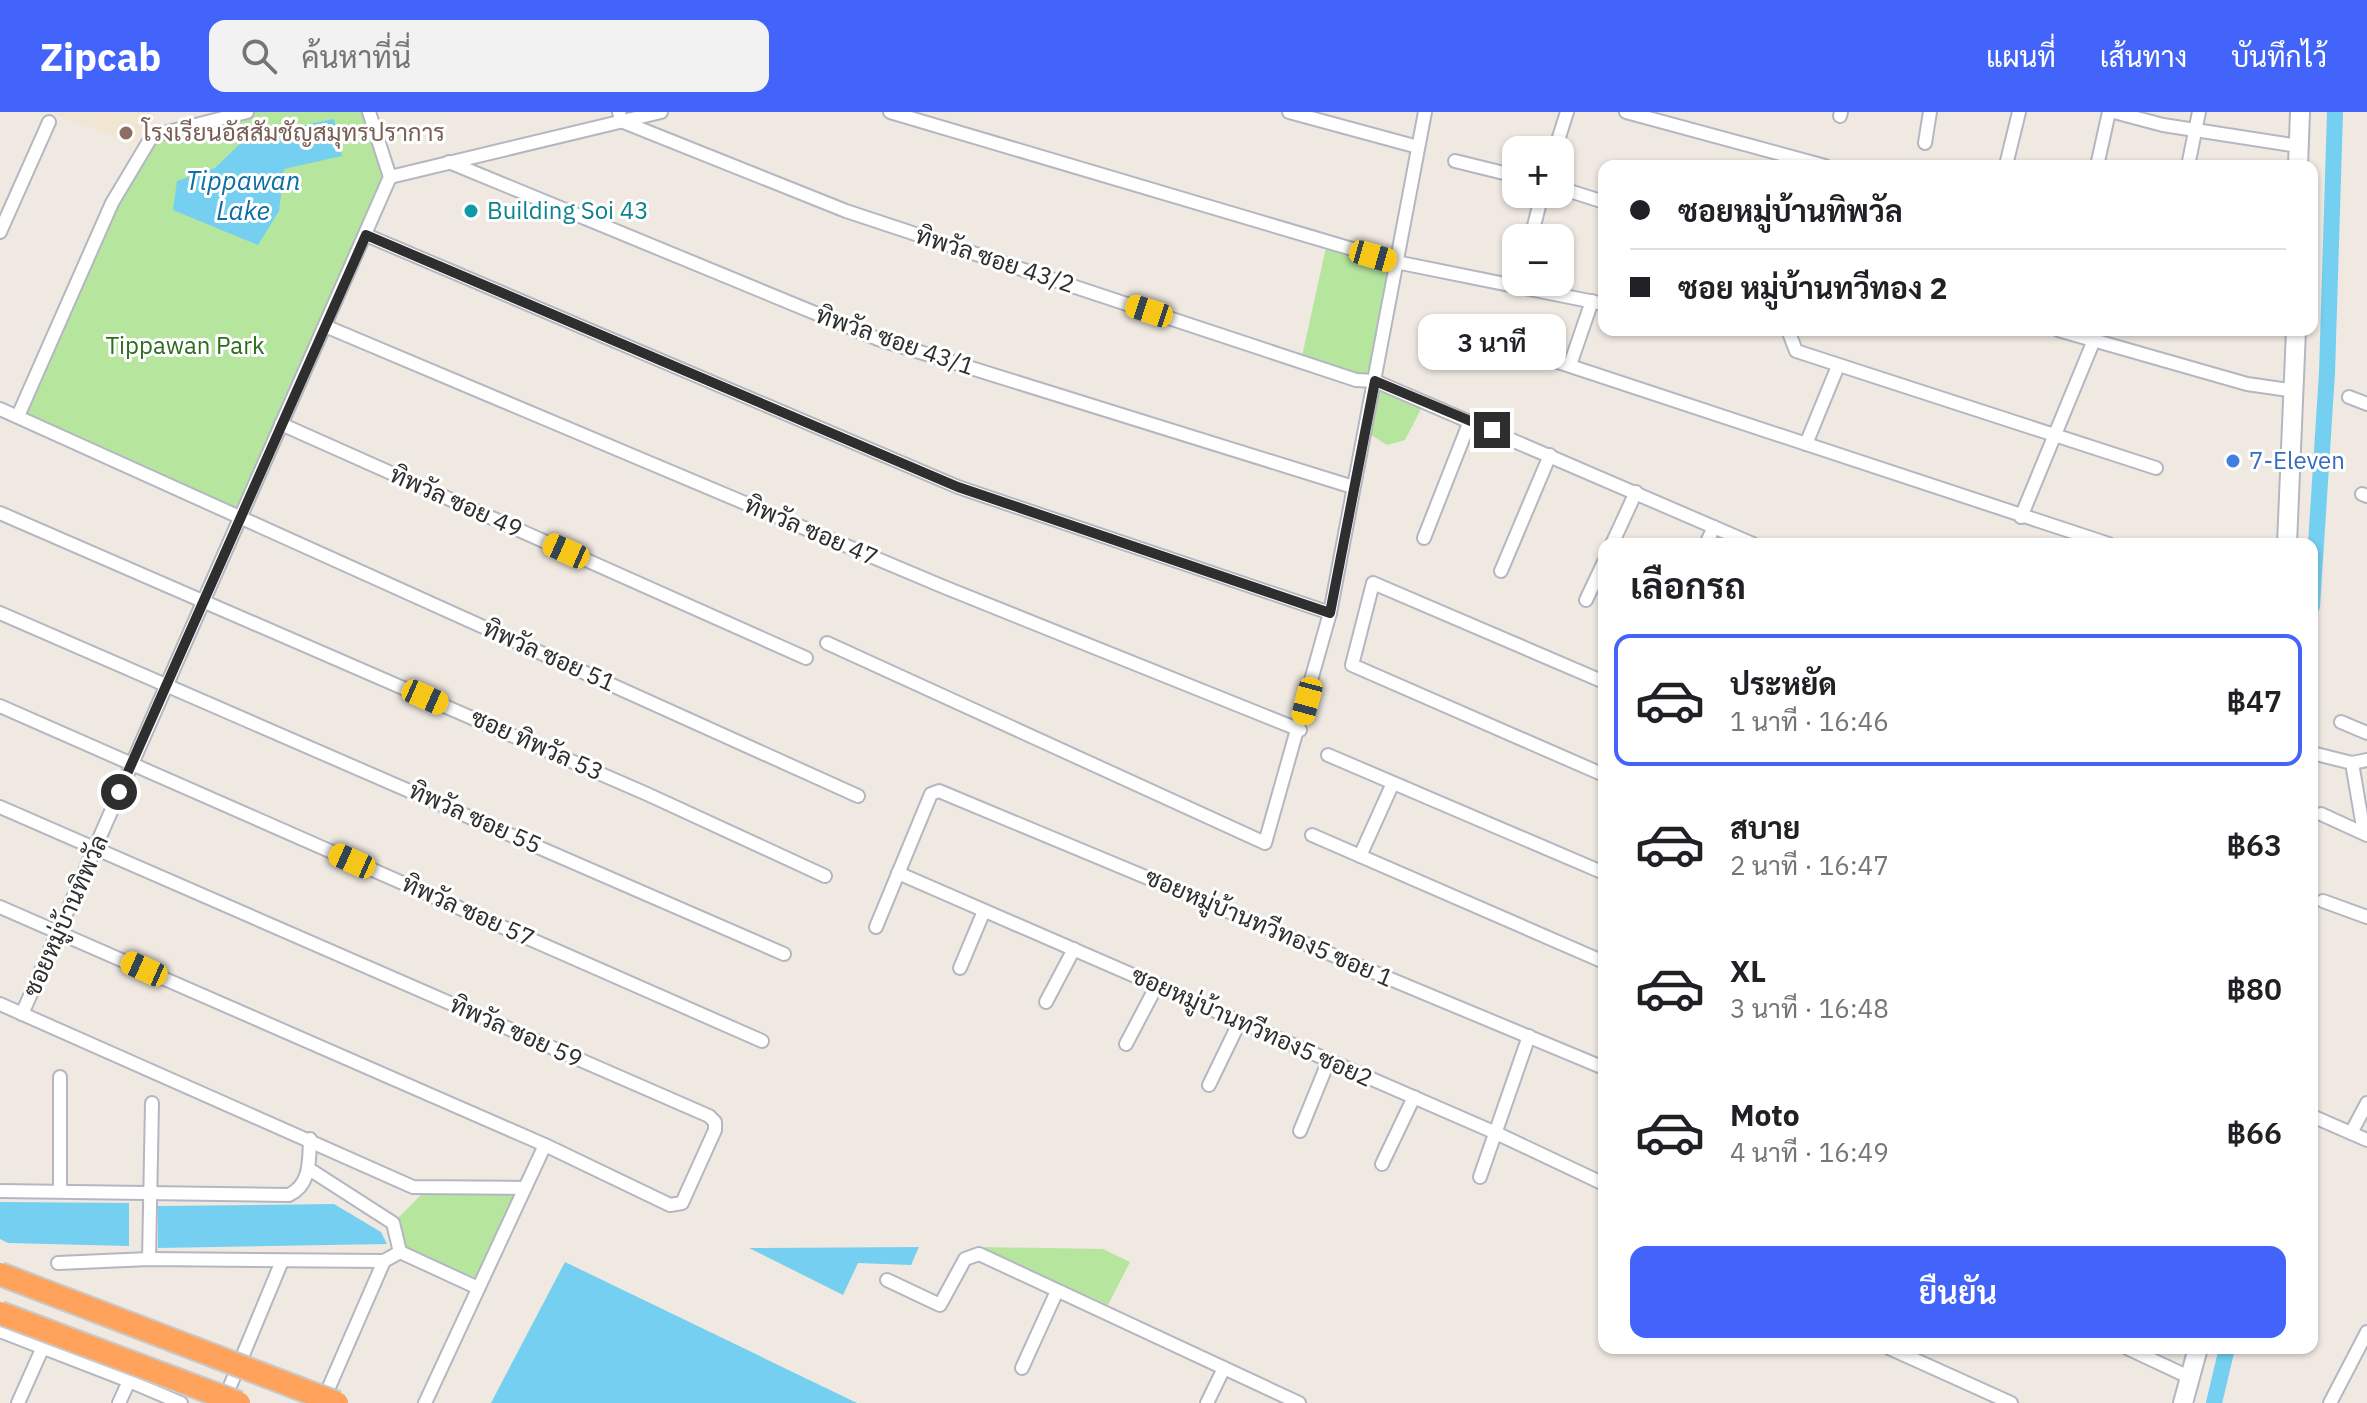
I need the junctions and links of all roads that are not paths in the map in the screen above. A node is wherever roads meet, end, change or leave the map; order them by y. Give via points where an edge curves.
1 (247, 112) edge
2 (369, 112) edge
3 (661, 112) edge
4 (890, 112) edge
5 (1289, 112) edge
6 (1425, 112) edge
7 (1567, 112) edge
8 (1626, 112) edge
9 (1930, 112) edge
10 (2019, 112) edge
11 (2111, 112) edge
12 (2199, 112) edge
13 (2300, 112) edge
14 (620, 116) edge
15 (49, 122) dead end
16 (2196, 129) junction
17 (1559, 136) edge
18 (1925, 143) dead end
19 (2298, 146) junction
20 (1418, 147) junction
21 (1782, 160) edge
22 (2007, 160) edge
23 (2099, 160) edge
24 (2189, 160) edge
25 (2298, 160) edge
26 (1455, 161) dead end
27 (449, 162) junction
28 (1502, 173) edge
29 (390, 177) junction
30 (1574, 192) edge
31 (1598, 200) edge
32 (0, 232) edge
33 (366, 235) junction
34 (1396, 262) junction
35 (1502, 281) edge
36 (1570, 296) edge
37 (1598, 303) edge
38 (325, 326) junction
39 (1455, 328) dead end
40 (1790, 336) edge
41 (2080, 336) edge
42 (2296, 336) edge
43 (2094, 340) junction
44 (1570, 365) junction
45 (1838, 366) junction
46 (1375, 381) junction
47 (2296, 391) junction
48 (2349, 397) dead end
49 (2367, 404) edge
50 (0, 409) edge
51 (18, 416) junction
52 (1470, 421) junction
53 (281, 424) junction
54 (2057, 435) junction
55 (1806, 444) junction
56 (1550, 455) junction
57 (2156, 468) dead end
58 (1353, 487) junction
59 (1636, 492) junction
60 (0, 513) edge
61 (240, 516) junction
62 (2021, 517) junction
63 (1714, 527) junction
64 (1424, 538) dead end
65 (1615, 538) edge
66 (1709, 538) edge
67 (1739, 538) edge
68 (2089, 538) edge
69 (2287, 538) edge
70 (1501, 571) dead end
71 (1598, 575) edge
72 (203, 600) junction
73 (1586, 600) dead end
74 (0, 613) edge
75 (1330, 613) junction
76 (827, 643) dead end
77 (806, 658) dead end
78 (1598, 679) edge
79 (166, 683) junction
80 (0, 706) edge
81 (2341, 722) dead end
82 (1300, 730) junction
83 (2367, 733) edge
84 (2318, 753) edge
85 (1328, 755) dead end
86 (2367, 760) edge
87 (131, 763) junction
88 (2352, 763) junction
89 (1598, 772) edge
90 (1393, 783) junction
91 (858, 796) dead end
92 (0, 807) edge
93 (2321, 814) dead end
94 (2366, 834) edge
95 (1312, 835) dead end
96 (97, 848) junction
97 (1360, 856) junction
98 (1598, 870) edge
99 (898, 873) junction
100 (825, 876) dead end
101 (2323, 901) dead end
102 (0, 907) edge
103 (984, 911) junction
104 (2367, 917) edge
105 (876, 927) dead end
106 (59, 931) junction
107 (1074, 949) junction
108 (784, 954) dead end
109 (1598, 959) edge
110 (960, 968) dead end
111 (1157, 985) junction
112 (1046, 1002) dead end
113 (0, 1004) edge
114 (22, 1014) junction
115 (1240, 1021) junction
116 (1529, 1036) junction
117 (762, 1041) dead end
118 (1126, 1044) dead end
119 (1329, 1060) junction
120 (1598, 1065) edge
121 (60, 1077) dead end
122 (1209, 1085) dead end
123 (1414, 1097) junction
124 (152, 1103) dead end
125 (2367, 1103) edge
126 (2318, 1119) edge
127 (1300, 1131) dead end
128 (1496, 1133) junction
129 (2351, 1133) junction
130 (310, 1139) junction
131 (2367, 1140) edge
132 (545, 1145) junction
133 (1382, 1164) dead end
134 (309, 1169) junction
135 (1480, 1177) dead end
136 (1598, 1181) edge
137 (525, 1188) junction
138 (0, 1191) edge
139 (60, 1191) junction
140 (149, 1194) junction
141 (400, 1252) junction
142 (149, 1259) junction
143 (282, 1261) junction
144 (384, 1261) junction
145 (58, 1263) dead end
146 (0, 1274) edge
147 (887, 1280) dead end
148 (476, 1287) junction
149 (1057, 1291) junction
150 (0, 1313) edge
151 (0, 1331) edge
152 (2367, 1332) edge
153 (43, 1347) junction
154 (1902, 1354) edge
155 (2140, 1354) edge
156 (2197, 1354) edge
157 (1022, 1368) dead end
158 (1224, 1368) junction
159 (2191, 1378) junction
160 (129, 1381) junction
161 (18, 1403) edge
162 (119, 1403) edge
163 (181, 1403) edge
164 (223, 1403) edge
165 (239, 1403) edge
166 (322, 1403) edge
167 (337, 1403) edge
168 (425, 1403) edge
169 (1207, 1403) edge
170 (1299, 1403) edge
171 (2011, 1403) edge
172 (2183, 1403) edge
173 (2330, 1403) edge

1 - 51 street via 152,136 112,203
2 - 29 street
3 - 14 street
4 - 34 street
5 - 20 street
6 - 20 street
7 - 17 street
8 - 21 street
9 - 18 street
10 - 22 street
11 - 16 street
11 - 23 street
12 - 16 street
13 - 19 street
14 - 27 street
14 - 46 street, ทิพวัล ซอย 43/2 via 846,211 1356,380
15 - 32 street
16 - 19 street
16 - 24 street
19 - 25 street
20 - 34 street
26 - 28 street
27 - 29 street
27 - 58 street, ทิพวัล ซอย 43/1 via 878,339
29 - 33 street, ซอยหมู่บ้านทิพวัล
30 - 31 street
33 - 38 street, ซอยหมู่บ้านทิพวัล
33 - 75 street via 958,487
34 - 35 street
34 - 46 street
36 - 37 street
37 - 44 street
38 - 53 street, ซอยหมู่บ้านทิพวัล
38 - 82 street, ทิพวัล ซอย 47 via 944,587
39 - 44 street
40 - 45 street via 1796,351
41 - 43 street
42 - 47 street
43 - 47 street via 2247,384
43 - 54 street
44 - 55 street
45 - 54 street
45 - 55 street
46 - 52 street, ทิพวัล ซอย 43/2
46 - 58 street
47 - 69 street
48 - 49 street
50 - 51 street, ทิพวัล ซอย 51
51 - 61 street, ทิพวัล ซอย 51
52 - 56 street, ทิพวัล ซอย 43/2
52 - 64 street
53 - 61 street, ซอยหมู่บ้านทิพวัล
53 - 77 street, ทิพวัล ซอย 49
54 - 57 street
54 - 62 street
55 - 62 street
56 - 59 street, ทิพวัล ซอย 43/2
56 - 70 street
58 - 75 street
59 - 63 street, ทิพวัล ซอย 43/2
59 - 65 street
60 - 72 street, ซอย ทิพวัล 53
61 - 72 street, ซอยหมู่บ้านทิพวัล
61 - 91 street, ทิพวัล ซอย 51
62 - 68 street
63 - 66 street
63 - 67 street, ทิพวัล ซอย 43/2
71 - 73 street
72 - 79 street, ซอยหมู่บ้านทิพวัล
72 - 100 street, ซอย ทิพวัล 53
74 - 79 street, ทิพวัล ซอย 55
75 - 82 street
76 - 82 street via 1265,843
78 - 89 street via 1373,583 1352,665
79 - 87 street, ซอยหมู่บ้านทิพวัล
79 - 108 street, ทิพวัล ซอย 55
80 - 87 street, ทิพวัล ซอย 57
81 - 83 street
84 - 88 street
85 - 90 street
86 - 88 street
87 - 96 street, ซอยหมู่บ้านทิพวัล
87 - 117 street, ทิพวัล ซอย 57
88 - 94 street
90 - 97 street
90 - 98 street
92 - 96 street
93 - 94 street
95 - 97 street
96 - 106 street, ซอยหมู่บ้านทิพวัล
96 - 132 street, ทิพวัล ซอย 59 via 715,1122 677,1206
97 - 109 street
99 - 103 street, ซอยหมู่บ้านทวีทอง5 ซอย2
99 - 105 street
99 - 116 street, ซอยหมู่บ้านทวีทอง5 ซอย 1 via 934,791
101 - 104 street
102 - 106 street
103 - 107 street, ซอยหมู่บ้านทวีทอง5 ซอย2
103 - 110 street
106 - 114 street, ซอยหมู่บ้านทิพวัล
106 - 132 street
107 - 111 street, ซอยหมู่บ้านทวีทอง5 ซอย2
107 - 112 street
111 - 115 street, ซอยหมู่บ้านทวีทอง5 ซอย2
111 - 118 street
113 - 114 street
114 - 130 street
115 - 119 street, ซอยหมู่บ้านทวีทอง5 ซอย2
115 - 122 street
116 - 120 street, ซอยหมู่บ้านทวีทอง5 ซอย 1
116 - 128 street
119 - 123 street, ซอยหมู่บ้านทวีทอง5 ซอย2
119 - 127 street
121 - 139 street
123 - 128 street, ซอยหมู่บ้านทวีทอง5 ซอย2
123 - 133 street
124 - 140 street
125 - 129 street
126 - 129 street
128 - 135 street
128 - 136 street, ซอยหมู่บ้านทวีทอง5 ซอย2
129 - 131 street
130 - 134 street
130 - 137 street via 413,1187
132 - 137 street
134 - 140 street via 303,1184 289,1195
134 - 141 street via 393,1223
137 - 148 street
138 - 139 street
139 - 140 street
140 - 142 street
141 - 144 street
141 - 148 street
142 - 143 street
142 - 145 street
143 - 144 street
143 - 164 street
144 - 166 street
146 - 167 highway, bridge
147 - 149 street via 940,1305 965,1259 979,1254
148 - 168 street
149 - 157 street
149 - 158 street
150 - 165 highway, bridge
151 - 153 street
152 - 173 street
153 - 160 street
153 - 161 street
154 - 171 street
155 - 159 street
156 - 159 street
158 - 169 street
158 - 170 street
159 - 172 street
160 - 162 street
160 - 163 street

